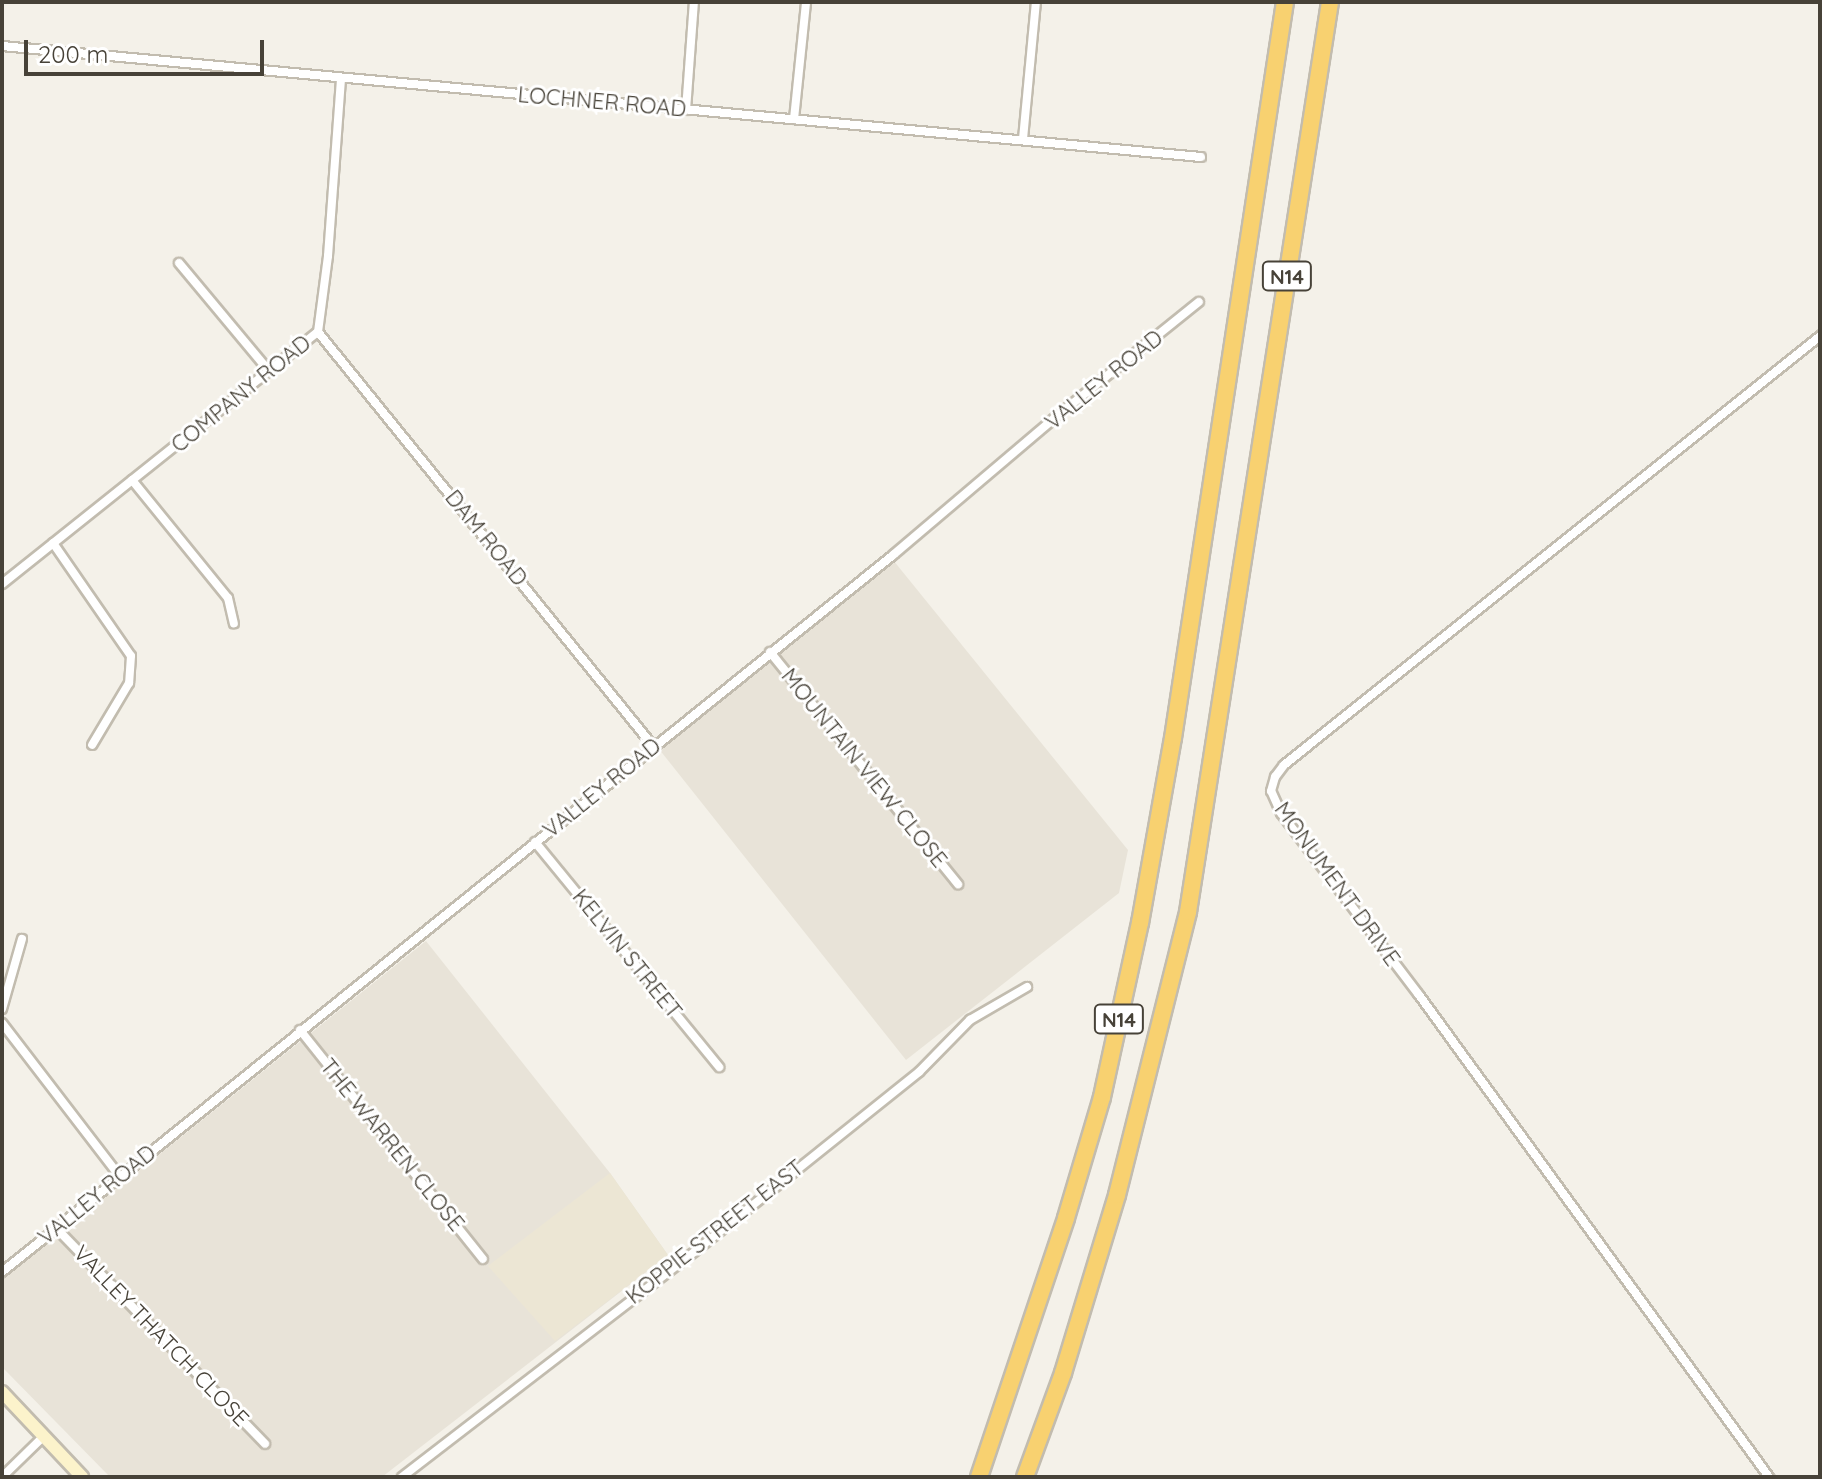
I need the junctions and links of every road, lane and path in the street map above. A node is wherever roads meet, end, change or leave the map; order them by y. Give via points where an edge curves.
1 (694, 2) edge
2 (806, 2) edge
3 (1036, 2) edge
4 (1285, 2) edge
5 (1330, 2) edge
6 (2, 46) edge
7 (341, 79) junction
8 (686, 110) junction
9 (794, 119) junction
10 (1023, 139) junction
11 (1201, 157) dead end
12 (179, 263) dead end
13 (1199, 302) dead end
14 (318, 332) junction
15 (1820, 336) edge
16 (269, 371) junction
17 (132, 480) junction
18 (53, 543) junction
19 (2, 584) edge
20 (234, 623) dead end
21 (770, 652) junction
22 (92, 745) dead end
23 (653, 746) junction
24 (535, 842) junction
25 (958, 884) dead end
26 (22, 939) dead end
27 (1027, 987) dead end
28 (2, 1009) edge
29 (2, 1023) edge
30 (300, 1030) junction
31 (719, 1067) dead end
32 (120, 1177) junction
33 (57, 1229) junction
34 (483, 1259) dead end
35 (2, 1272) edge
36 (2, 1392) edge
37 (43, 1437) junction
38 (265, 1444) dead end
39 (2, 1477) edge
40 (82, 1477) edge
41 (402, 1477) edge
42 (979, 1477) edge
43 (1025, 1477) edge
44 (1769, 1477) edge

1 - 8 street
2 - 9 street
3 - 10 street
4 - 42 highway, N14 via 1140,923 1098,1112
5 - 43 highway, N14 via 1188,912 1117,1195
6 - 7 street, LOCHNER ROAD
7 - 8 street, LOCHNER ROAD
7 - 14 street, COMPANY ROAD
8 - 9 street, LOCHNER ROAD
9 - 10 street, LOCHNER ROAD
10 - 11 street, LOCHNER ROAD
12 - 16 street
13 - 21 street, VALLEY ROAD
14 - 16 street, COMPANY ROAD
14 - 23 street, DAM ROAD
15 - 44 street, MONUMENT DRIVE via 1284,765 1271,791 1281,813
16 - 17 street, COMPANY ROAD
17 - 18 street, COMPANY ROAD
17 - 20 street via 228,598
18 - 19 street, COMPANY ROAD
18 - 22 street via 131,656 129,683
21 - 23 street, VALLEY ROAD
21 - 25 street, MOUNTAIN VIEW CLOSE
23 - 24 street, VALLEY ROAD
24 - 30 street, VALLEY ROAD
24 - 31 street, KELVIN STREET
26 - 28 street
27 - 41 street, KOPPIE STREET EAST via 965,1024 919,1072
29 - 32 street
30 - 32 street, VALLEY ROAD
30 - 34 street, THE WARREN CLOSE
32 - 33 street, VALLEY ROAD
33 - 35 street, VALLEY ROAD
33 - 38 street, VALLEY THATCH CLOSE
36 - 37 main road
37 - 39 street
37 - 40 main road

